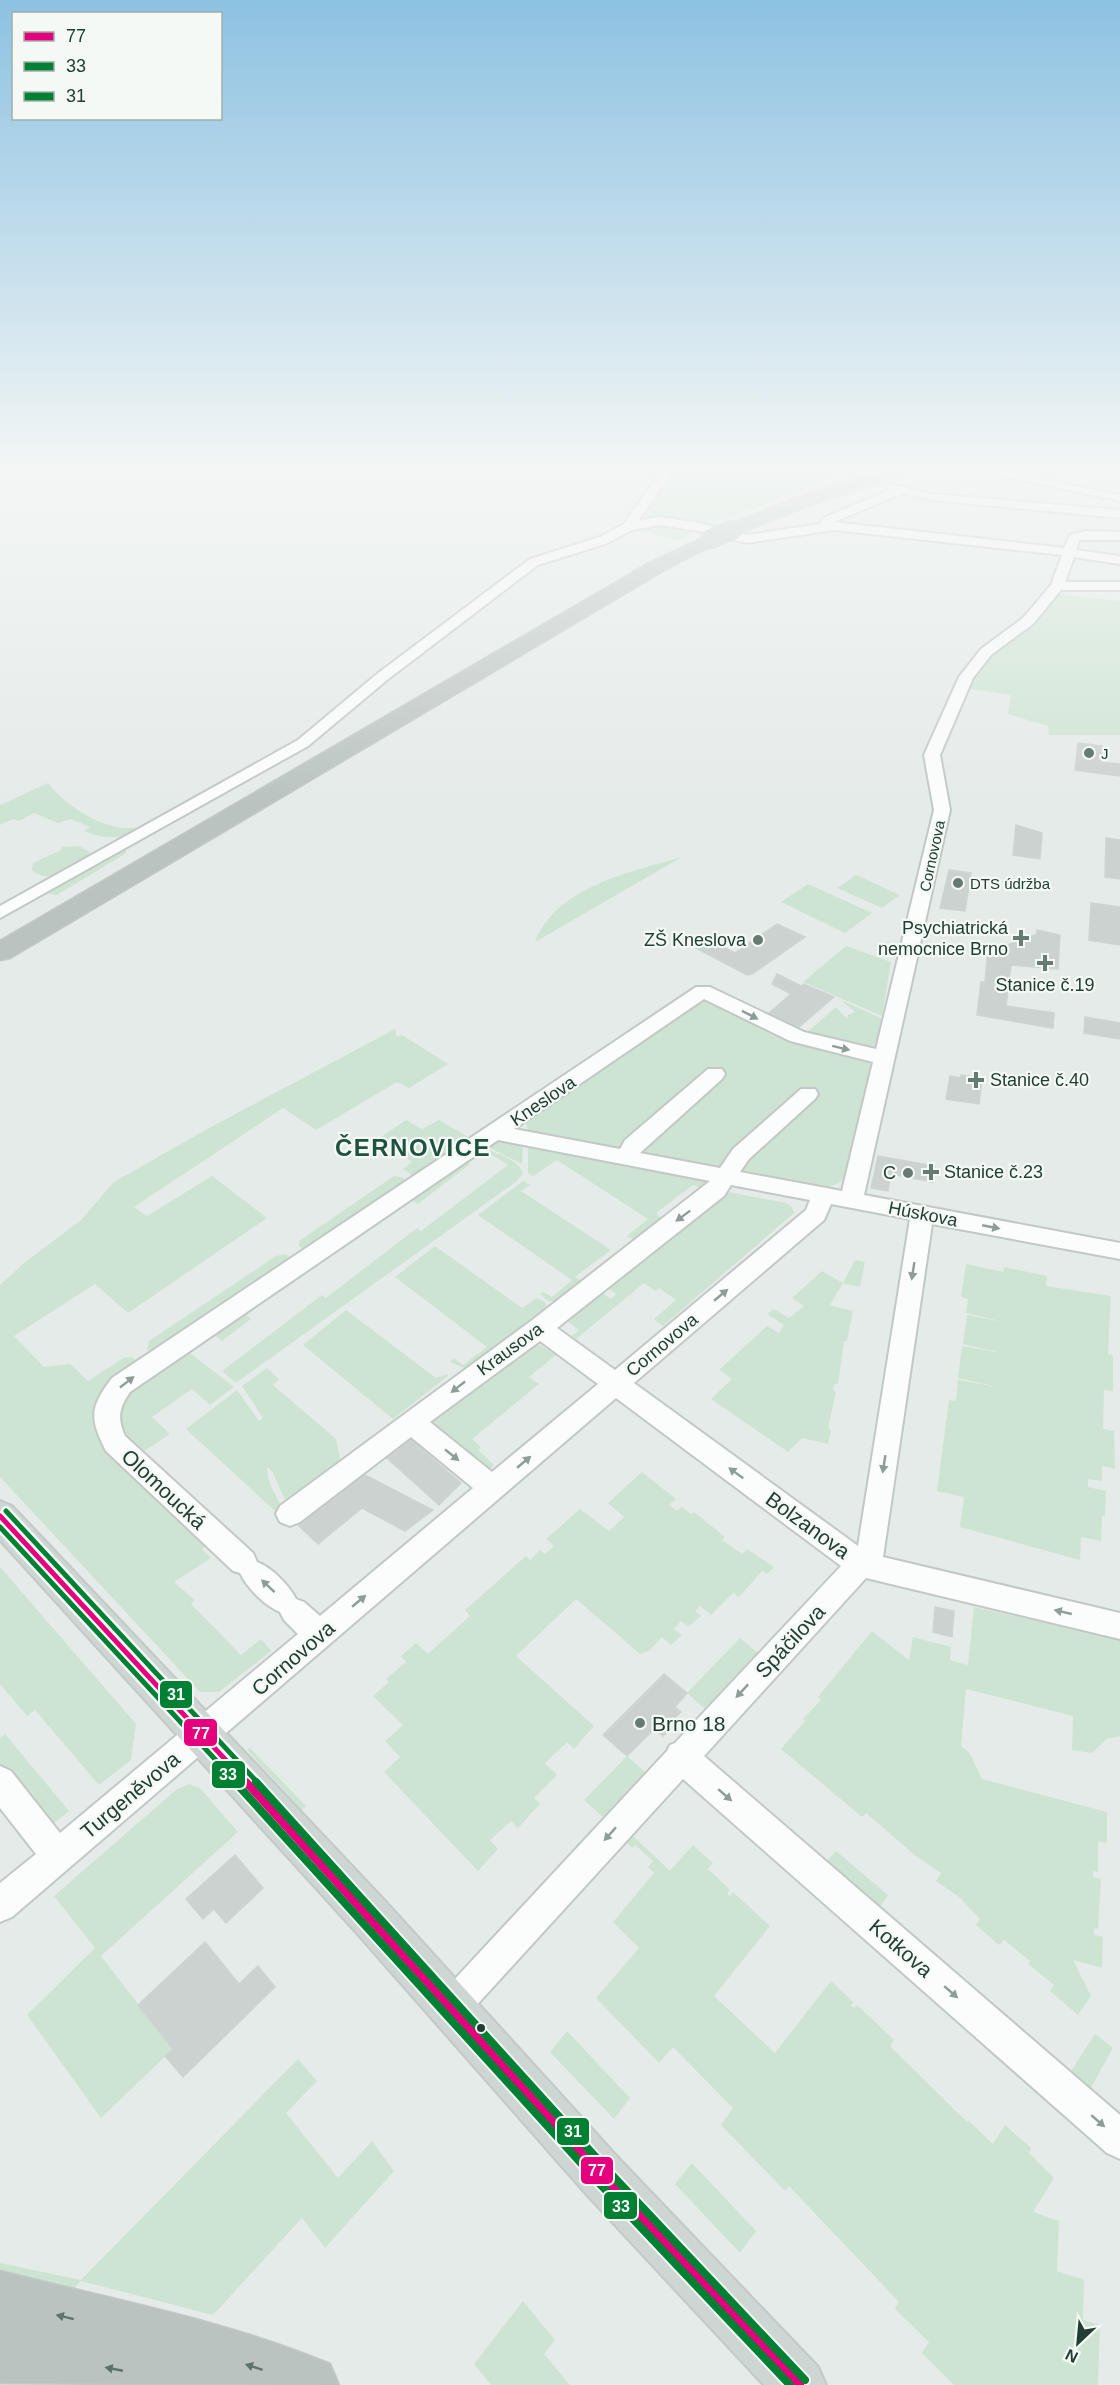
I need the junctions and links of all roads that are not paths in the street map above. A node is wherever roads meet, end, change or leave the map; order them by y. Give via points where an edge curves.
1 (508, 581) edge
2 (615, 581) edge
3 (632, 581) edge
4 (1059, 581) edge
5 (1057, 586) junction
6 (1120, 586) edge
7 (0, 913) edge
8 (0, 937) edge
9 (0, 952) edge
10 (885, 1058) junction
11 (715, 1074) dead end
12 (808, 1094) dead end
13 (496, 1133) junction
14 (627, 1158) junction
15 (726, 1177) junction
16 (823, 1196) junction
17 (851, 1200) junction
18 (922, 1213) junction
19 (1120, 1251) edge
20 (540, 1328) junction
21 (615, 1385) junction
22 (106, 1405) joint
23 (412, 1423) junction
24 (492, 1488) junction
25 (290, 1514) dead end
26 (0, 1516) edge
27 (862, 1565) junction
28 (1120, 1626) edge
29 (320, 1635) junction
30 (202, 1735) junction
31 (681, 1756) junction
32 (0, 1782) edge
33 (58, 1856) junction
34 (0, 1905) edge
35 (452, 2007) junction
36 (1120, 2140) edge
37 (0, 2300) edge
38 (0, 2353) edge
39 (192, 2385) edge
40 (309, 2385) edge
41 (800, 2385) edge

1 - 7 street via 303,742
2 - 8 highway
3 - 9 highway
4 - 5 street, Cornovova
5 - 6 street
5 - 10 street, Cornovova via 1028,621 986,652 966,677 932,755 942,810
13 -> 10 street, Kneslova via 704,991 797,1037
10 - 17 street, Cornovova
11 - 14 street via 633,1145
12 - 15 street via 741,1154
13 - 14 street, Húskova
22 -> 13 street, Kneslova via 121,1385
14 - 15 street, Húskova
15 - 16 street, Húskova
15 -> 20 street, Krausova via 716,1190
16 - 17 street, Húskova
21 -> 16 street, Cornovova via 816,1214
17 - 18 street, Húskova
18 -> 19 street, Húskova
18 -> 27 street, Spáčilova via 871,1553
20 - 21 street, Bolzanova
20 -> 23 street, Krausova
24 -> 21 street, Cornovova
27 -> 21 street, Bolzanova
29 -> 22 street, Olomoucká via 116,1443 105,1424
23 -> 24 street
23 - 25 street, Krausova
29 -> 24 street, Cornovova
26 - 30 main road
28 -> 27 street, Bolzanova
27 -> 31 street, Spáčilova
29 - 30 street, Cornovova
30 - 33 street, Turgeněvova
30 - 35 main road
31 -> 35 street, Spáčilova
31 -> 36 street, Kotkova
32 - 33 street
33 - 34 street, Turgeněvova
35 - 41 main road via 605,2179
40 -> 37 highway via 223,2357
39 -> 38 highway via 87,2364

